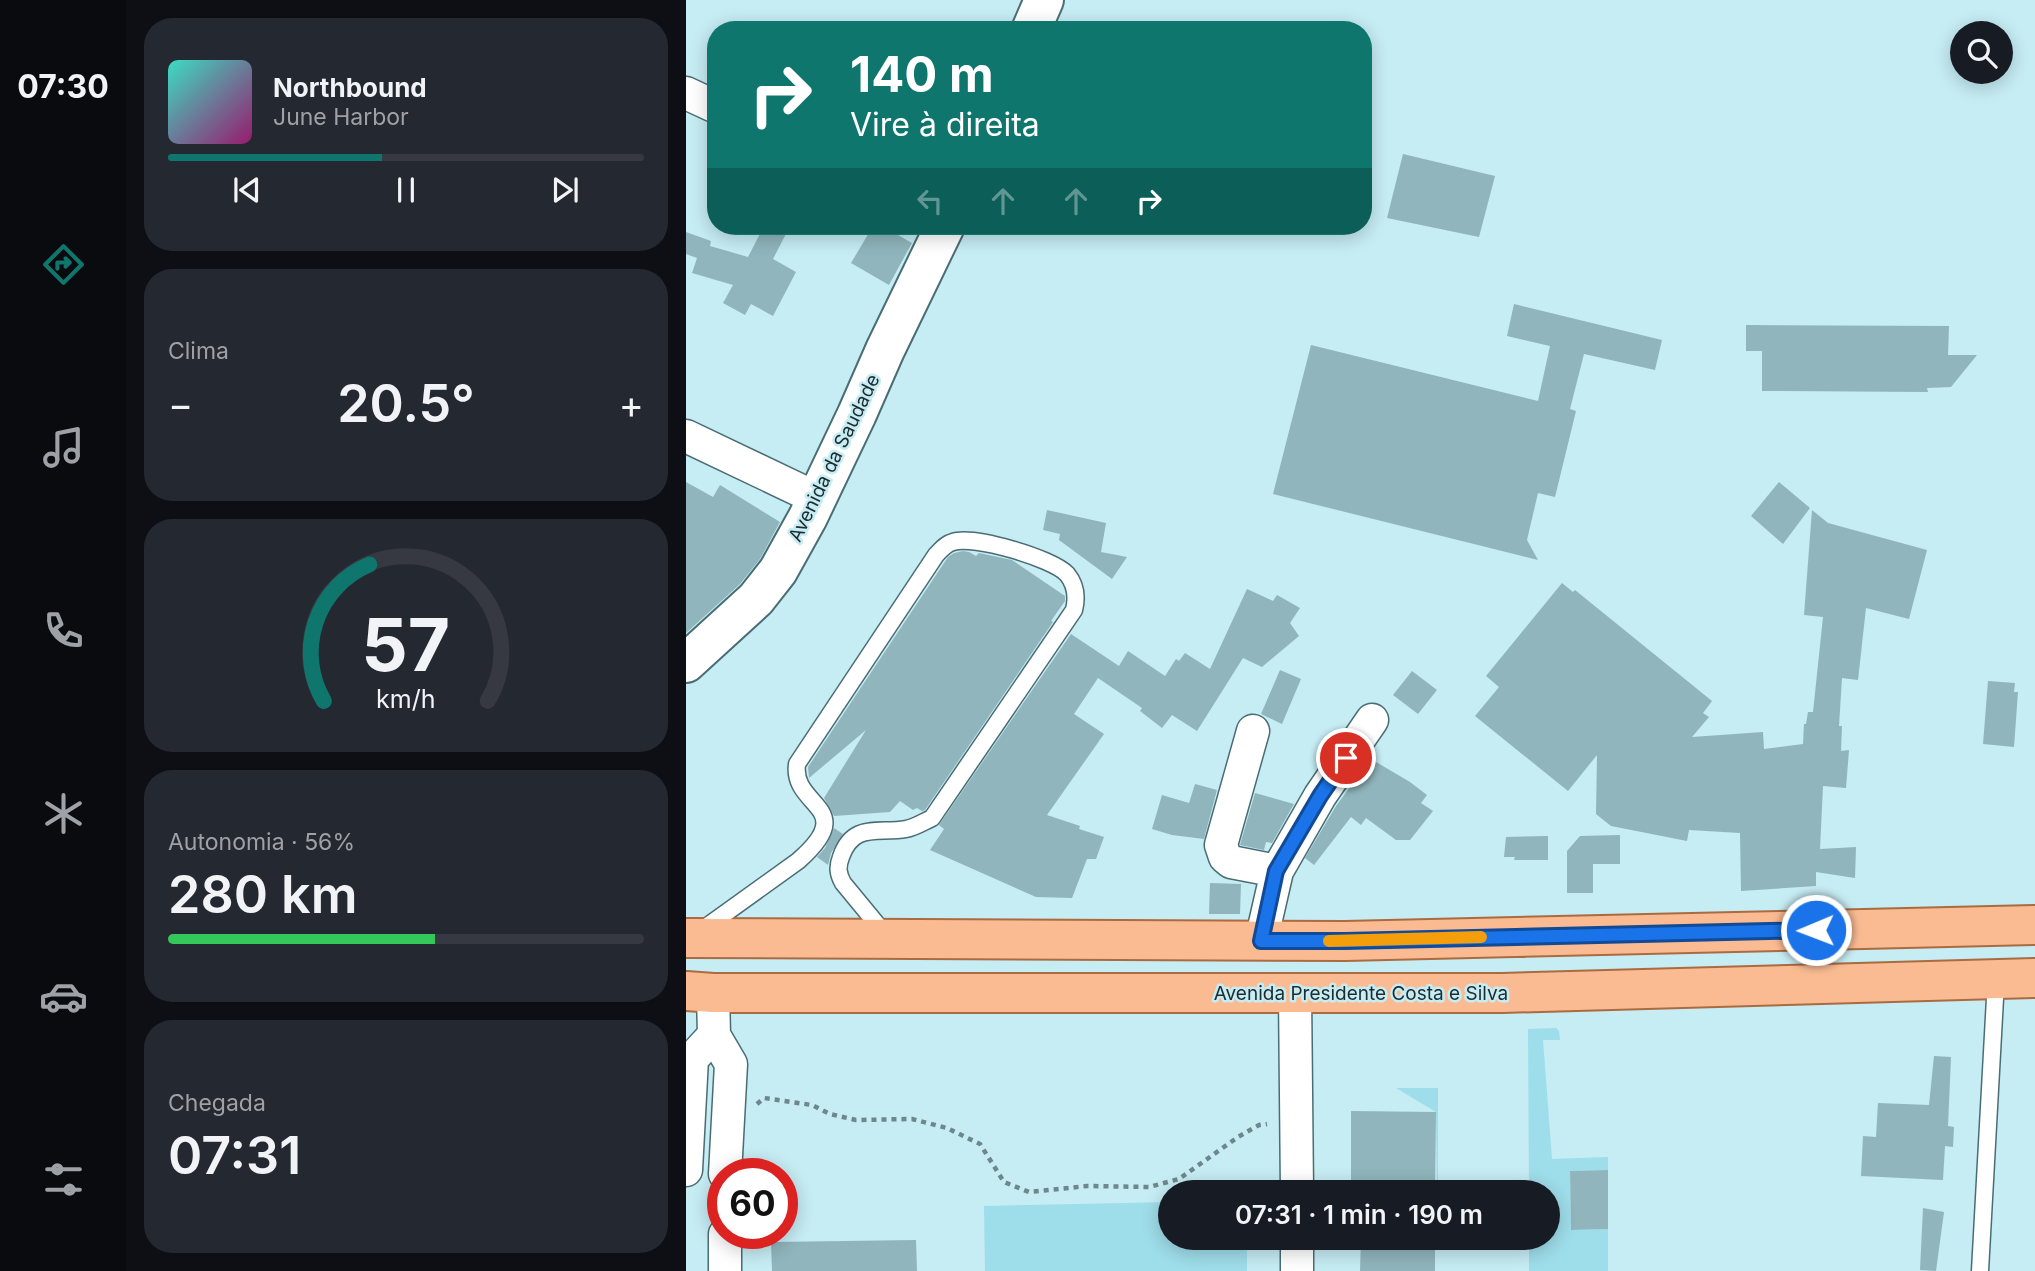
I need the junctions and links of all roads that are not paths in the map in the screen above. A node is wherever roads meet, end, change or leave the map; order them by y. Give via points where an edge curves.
1 (1044, 0) edge
2 (1035, 21) edge
3 (686, 93) edge
4 (707, 103) edge
5 (941, 235) edge
6 (686, 436) edge
7 (816, 499) junction
8 (686, 663) edge
9 (1372, 720) dead end
10 (1254, 731) dead end
11 (1276, 871) junction
12 (2035, 925) edge
13 (689, 938) edge
14 (889, 939) junction
15 (1261, 941) junction
16 (2035, 978) edge
17 (1996, 980) junction
18 (700, 992) edge
19 (1296, 993) junction
20 (713, 1035) junction
21 (726, 1158) edge
22 (686, 1170) edge
23 (1297, 1180) edge
24 (725, 1249) edge
25 (1297, 1250) edge
26 (725, 1271) edge
27 (1297, 1271) edge
28 (1980, 1271) edge

1 - 2 street
3 - 4 street
5 - 7 street, Avenida da Saudade
6 - 7 street
7 - 8 street, Avenida da Saudade via 778,571 757,599
9 - 11 street
10 - 11 street via 1221,845 1231,862
11 - 15 street
12 - 15 main road
13 - 14 main road
13 - 14 lane via 813,848 826,820 799,783 797,764 936,555 945,545 970,540 1020,551 1066,573 1075,589 1074,610 932,818 906,829 871,830 853,836 838,864 843,883
14 - 15 main road
16 - 17 main road, Avenida Presidente Costa e Silva
17 - 19 main road, Avenida Presidente Costa e Silva via 1502,993
17 - 28 lane
18 - 19 main road, Avenida Presidente Costa e Silva
18 - 20 street
19 - 23 street
20 - 21 street via 731,1064
20 - 22 street via 692,1059
24 - 26 street
25 - 27 street

